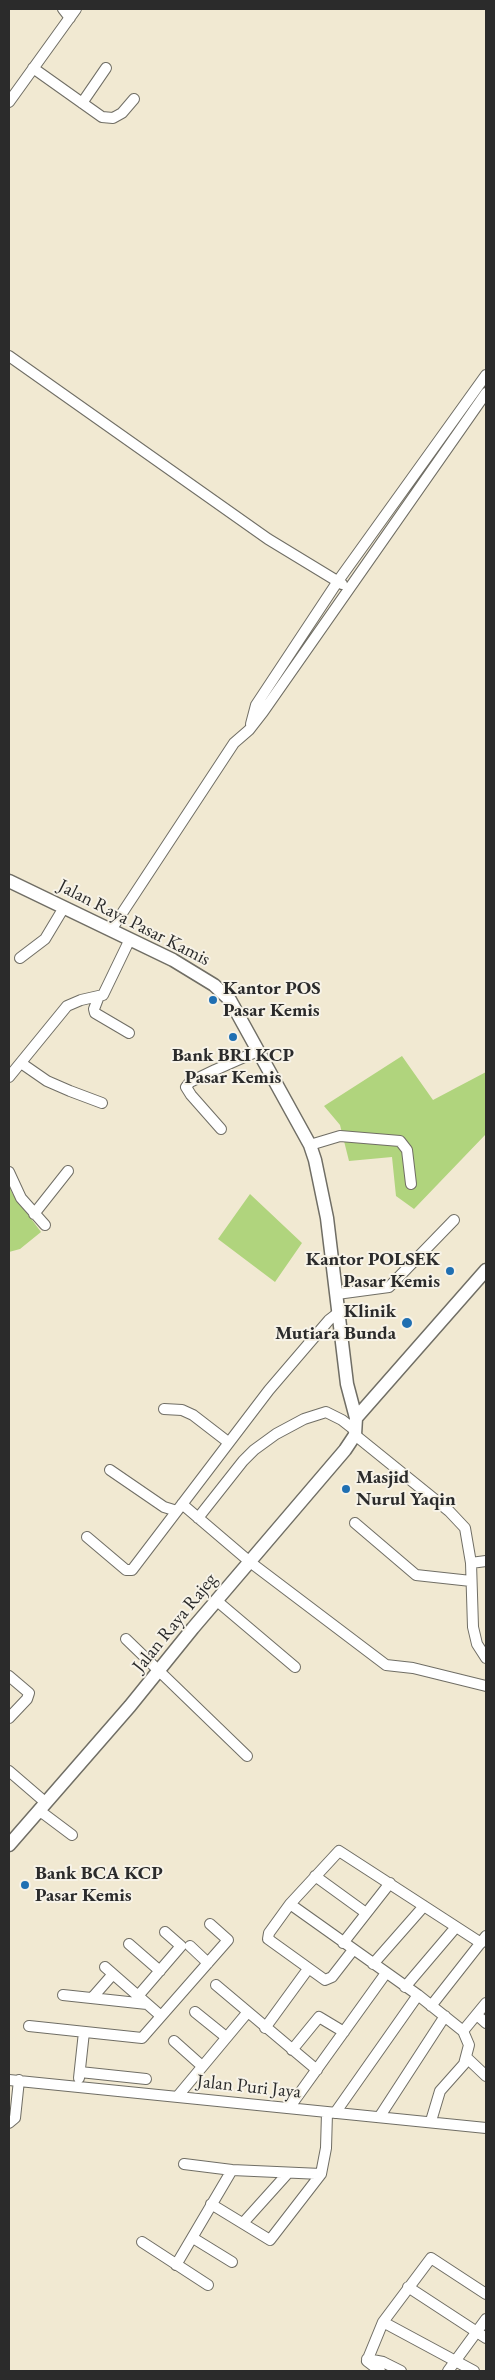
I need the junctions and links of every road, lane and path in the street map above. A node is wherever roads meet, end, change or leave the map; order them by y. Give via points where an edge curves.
1 (63, 9) edge
2 (73, 13) edge
3 (33, 68) junction
4 (106, 68) dead end
5 (134, 100) dead end
6 (9, 102) edge
7 (82, 104) junction
8 (9, 356) edge
9 (486, 375) edge
10 (486, 393) edge
11 (431, 452) junction
12 (440, 459) junction
13 (338, 581) junction
14 (348, 589) junction
15 (249, 730) junction
16 (9, 881) edge
17 (64, 909) junction
18 (111, 930) junction
19 (130, 939) junction
20 (20, 958) dead end
21 (99, 996) junction
22 (129, 1033) dead end
23 (258, 1051) junction
24 (21, 1063) junction
25 (9, 1077) edge
26 (102, 1103) dead end
27 (221, 1129) dead end
28 (310, 1145) junction
29 (68, 1171) dead end
30 (9, 1172) edge
31 (411, 1184) dead end
32 (34, 1214) junction
33 (454, 1220) dead end
34 (45, 1225) dead end
35 (486, 1270) edge
36 (337, 1294) junction
37 (338, 1312) junction
38 (164, 1409) dead end
39 (356, 1428) junction
40 (228, 1442) junction
41 (110, 1470) dead end
42 (179, 1508) junction
43 (198, 1518) junction
44 (355, 1524) dead end
45 (87, 1537) dead end
46 (486, 1561) edge
47 (250, 1562) junction
48 (471, 1563) junction
49 (471, 1581) junction
50 (217, 1601) junction
51 (126, 1639) dead end
52 (486, 1658) edge
53 (295, 1667) dead end
54 (160, 1670) junction
55 (9, 1676) edge
56 (486, 1686) edge
57 (9, 1717) edge
58 (247, 1756) dead end
59 (9, 1772) edge
60 (41, 1807) junction
61 (72, 1835) dead end
62 (9, 1845) edge
63 (315, 1876) junction
64 (390, 1883) junction
65 (290, 1904) junction
66 (424, 1906) junction
67 (366, 1913) junction
68 (210, 1924) dead end
69 (456, 1927) junction
70 (165, 1932) dead end
71 (484, 1940) edge
72 (343, 1943) junction
73 (129, 1944) dead end
74 (190, 1946) dead end
75 (353, 1950) junction
76 (208, 1962) junction
77 (373, 1964) junction
78 (308, 1969) junction
79 (160, 1971) junction
80 (386, 1973) junction
81 (216, 1985) dead end
82 (405, 1987) junction
83 (63, 1995) dead end
84 (418, 1995) junction
85 (138, 1996) junction
86 (92, 1998) junction
87 (486, 2003) edge
88 (147, 2004) junction
89 (431, 2006) junction
90 (195, 2012) dead end
91 (247, 2013) junction
92 (477, 2015) junction
93 (161, 2016) junction
94 (445, 2016) junction
95 (486, 2023) edge
96 (29, 2026) dead end
97 (265, 2028) junction
98 (84, 2032) junction
99 (344, 2032) junction
100 (464, 2032) junction
101 (226, 2037) junction
102 (174, 2041) dead end
103 (292, 2050) junction
104 (467, 2058) junction
105 (202, 2066) junction
106 (317, 2070) junction
107 (80, 2072) junction
108 (486, 2076) edge
109 (146, 2079) dead end
110 (14, 2080) edge
111 (78, 2086) junction
112 (177, 2097) junction
113 (289, 2108) junction
114 (329, 2116) junction
115 (380, 2116) junction
116 (431, 2121) junction
117 (9, 2123) edge
118 (486, 2128) edge
119 (184, 2164) dead end
120 (232, 2170) junction
121 (288, 2173) junction
122 (321, 2174) junction
123 (212, 2204) junction
124 (243, 2223) junction
125 (193, 2238) junction
126 (142, 2242) dead end
127 (232, 2262) dead end
128 (176, 2265) junction
129 (208, 2285) dead end
130 (408, 2287) junction
131 (486, 2294) edge
132 (486, 2319) edge
133 (383, 2322) junction
134 (476, 2333) junction
135 (486, 2338) edge
136 (367, 2359) junction
137 (455, 2362) junction
138 (380, 2371) edge
139 (401, 2371) edge
140 (448, 2371) edge
141 (474, 2371) edge

1 - 2 street
2 - 3 street
3 - 6 street
3 - 7 street
4 - 7 street
5 - 7 street via 122,113 108,119
8 - 13 street via 268,539
9 - 11 street
10 - 12 street
11 - 12 street
11 - 13 street
12 - 14 street
13 - 14 street
13 - 15 street via 256,705
14 - 15 street
15 - 18 street via 234,743
16 - 17 main road, Jalan Raya Pasar Kamis
17 - 18 main road, Jalan Raya Pasar Kamis
17 - 20 street via 45,939
18 - 19 main road, Jalan Raya Pasar Kamis
19 - 21 street via 107,990
19 - 23 main road, Jalan Raya Pasar Kamis via 173,960 223,993
21 - 22 street via 95,1013
21 - 24 street via 67,1006
23 - 27 street via 190,1082 186,1087
23 - 28 main road, Jalan Raya Pasar Kamis
24 - 25 street
24 - 26 street via 55,1084
28 - 31 street via 340,1136 400,1141 406,1150
28 - 36 main road, Jalan Raya Pasar Kamis via 327,1218
29 - 32 street
30 - 32 street via 21,1198
32 - 34 street
33 - 36 street via 389,1287
35 - 39 main road
36 - 37 main road, Jalan Raya Pasar Kamis
37 - 39 main road, Jalan Raya Pasar Kamis
37 - 40 street
38 - 40 street via 182,1410 193,1415
39 - 43 street via 326,1412 290,1426 242,1461
39 - 47 main road, Jalan Raya Rajeg via 334,1463
39 - 48 street via 459,1520 468,1534
40 - 42 street
41 - 42 street via 164,1507
42 - 43 street
42 - 45 street via 130,1571
43 - 47 street
44 - 49 street via 416,1575
46 - 48 street
47 - 50 main road, Jalan Raya Rajeg
47 - 56 street via 386,1666 413,1668
48 - 49 street
49 - 52 street via 472,1627
50 - 53 street
50 - 54 main road, Jalan Raya Rajeg
51 - 54 street
54 - 58 street
54 - 60 main road, Jalan Raya Rajeg
55 - 57 street via 29,1692 27,1699
59 - 60 street
60 - 61 street via 44,1814
60 - 62 main road, Jalan Raya Rajeg
63 - 64 street via 340,1851
63 - 65 street
63 - 67 street
64 - 66 street
64 - 67 street
65 - 72 street
65 - 78 street via 269,1933 268,1940
66 - 69 street
66 - 77 street
67 - 72 street
68 - 76 street via 228,1940
69 - 71 street
69 - 82 street
70 - 79 street via 181,1946
71 - 89 street
72 - 75 street
73 - 79 street
74 - 76 street
75 - 77 street
75 - 78 street via 330,1979 325,1980
76 - 93 street
77 - 80 street
78 - 97 street
79 - 85 street
80 - 82 street
80 - 99 street
81 - 91 street
82 - 84 street
83 - 86 street
84 - 89 street
84 - 114 street
85 - 86 street via 109,1971
85 - 88 street
86 - 88 street
87 - 92 street
88 - 93 street
89 - 94 street
90 - 101 street
91 - 97 street
91 - 101 street
92 - 95 street
92 - 100 street
93 - 98 street via 142,2038
94 - 100 street
94 - 115 street
96 - 98 street
97 - 103 street
98 - 107 street
99 - 103 street via 318,2017
99 - 106 street
100 - 104 street
101 - 105 street
102 - 105 street
103 - 106 street
104 - 108 street
104 - 116 street via 462,2069 440,2091
105 - 112 street
106 - 113 street
107 - 109 street
107 - 111 street
110 - 111 street, Jalan Puri Jaya
110 - 117 street via 18,2092 16,2112 14,2121
111 - 112 street, Jalan Puri Jaya
112 - 113 street, Jalan Puri Jaya
113 - 114 street, Jalan Puri Jaya
114 - 115 street, Jalan Puri Jaya
114 - 122 street
115 - 116 street, Jalan Puri Jaya
116 - 118 street, Jalan Puri Jaya
119 - 120 street
120 - 121 street
120 - 123 street
121 - 122 street
121 - 124 street
122 - 124 street via 270,2240
123 - 124 street
123 - 125 street
125 - 127 street
125 - 128 street
126 - 128 street
128 - 129 street
130 - 131 street via 433,2258
130 - 133 street
130 - 134 street
132 - 134 street
133 - 136 street
133 - 137 street
134 - 135 street
134 - 137 street
136 - 138 street
136 - 139 street
137 - 140 street
137 - 141 street

